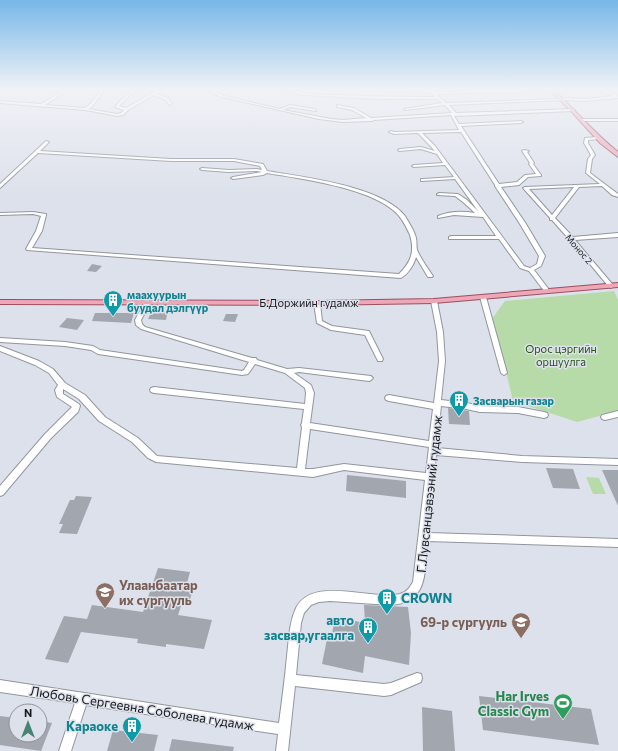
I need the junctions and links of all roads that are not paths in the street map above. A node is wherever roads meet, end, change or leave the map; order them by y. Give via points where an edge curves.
1 (489, 124) edge
2 (586, 124) edge
3 (458, 126) joint
4 (461, 131) junction
5 (391, 132) dead end
6 (419, 132) junction
7 (598, 138) junction
8 (47, 142) dead end
9 (400, 150) dead end
10 (527, 151) dead end
11 (36, 152) junction
12 (438, 153) junction
13 (618, 155) edge
14 (446, 164) junction
15 (414, 166) dead end
16 (202, 169) dead end
17 (266, 172) junction
18 (233, 178) dead end
19 (456, 178) junction
20 (423, 180) dead end
21 (513, 184) junction
22 (603, 185) junction
23 (497, 186) junction
24 (578, 186) junction
25 (0, 187) edge
26 (525, 188) junction
27 (439, 194) dead end
28 (618, 196) edge
29 (0, 214) edge
30 (440, 217) dead end
31 (483, 217) junction
32 (552, 219) junction
33 (618, 235) edge
34 (500, 237) junction
35 (451, 238) dead end
36 (571, 239) junction
37 (416, 252) junction
38 (531, 270) junction
39 (430, 276) dead end
40 (615, 286) edge
41 (547, 291) junction
42 (483, 297) junction
43 (434, 301) junction
44 (0, 302) edge
45 (148, 302) junction
46 (317, 302) junction
47 (0, 340) edge
48 (1, 350) edge
49 (380, 359) dead end
50 (254, 360) junction
51 (287, 371) junction
52 (504, 373) dead end
53 (369, 378) dead end
54 (62, 385) junction
55 (154, 390) dead end
56 (389, 398) dead end
57 (438, 405) junction
58 (308, 407) junction
59 (618, 414) edge
60 (544, 415) dead end
61 (605, 417) dead end
62 (305, 425) junction
63 (434, 448) junction
64 (618, 462) edge
65 (300, 472) junction
66 (430, 477) junction
67 (0, 492) edge
68 (424, 537) junction
69 (618, 543) edge
70 (417, 678) dead end
71 (290, 680) junction
72 (0, 686) edge
73 (82, 699) junction
74 (284, 729) junction
75 (65, 751) edge
76 (282, 751) edge

1 - 3 street
2 - 7 main road
3 - 4 street
4 - 6 street
4 - 23 street
5 - 6 street
6 - 12 street
7 - 13 main road
7 - 22 street via 586,139 593,155 590,158 588,173
8 - 11 street
9 - 12 street via 421,148
10 - 21 street via 524,152 532,160 531,164 539,175 527,176
11 - 17 street via 171,160 234,160 261,165
11 - 25 street
12 - 14 street
14 - 15 street
14 - 19 street
16 - 17 street
17 - 18 street
17 - 37 street via 333,185 382,200 394,207 405,220
19 - 20 street
19 - 31 street
21 - 23 street
21 - 26 street
22 - 24 street
22 - 28 street
23 - 38 street via 542,256 539,265
24 - 26 street
24 - 32 street
26 - 32 street, Монос 2
27 - 31 street via 456,194
29 - 37 street via 44,215 29,249 401,276 412,264
30 - 31 street via 461,214
31 - 34 street
32 - 36 street, Монос 2
33 - 36 street
34 - 35 street
34 - 38 street via 522,267
36 - 40 street, Монос 2
37 - 39 street
38 - 41 street
40 - 41 main road, Б.Доржийн гудамж
41 - 42 main road, Б.Доржийн гудамж
42 - 43 main road, Б.Доржийн гудамж
42 - 52 street
43 - 46 main road, Б.Доржийн гудамж
43 - 57 street, Г.Лувсанцэвээний гудамж via 442,360
44 - 45 main road, Б.Доржийн гудамж
45 - 46 main road, Б.Доржийн гудамж
45 - 50 street via 138,320 143,328
46 - 49 street via 319,322 332,328 367,333
47 - 50 street via 72,344 93,348 98,352 242,374
48 - 54 street via 51,371
50 - 51 street
51 - 53 street via 299,370
51 - 58 street via 308,388
54 - 65 street via 82,397 102,418 139,443 153,458
54 - 67 street via 60,395 76,406 75,410 48,436
55 - 58 street
56 - 57 street
57 - 60 street via 518,410
57 - 63 street, Г.Лувсанцэвээний гудамж
58 - 62 street
59 - 61 street
62 - 63 street
62 - 65 street
63 - 64 street via 522,458
63 - 66 street, Г.Лувсанцэвээний гудамж
65 - 66 street via 318,472 344,467
66 - 68 street, Г.Лувсанцэвээний гудамж
68 - 69 street
68 - 71 street, Г.Лувсанцэвээний гудамж via 420,580 409,596 393,600 323,596 305,604 296,623
70 - 71 street via 384,690
71 - 74 street, Г.Лувсанцэвээний гудамж
72 - 73 street, Любовь Сергеевна Соболева гудамж
73 - 74 street, Любовь Сергеевна Соболева гудамж
73 - 75 street
74 - 76 street, Г.Лувсанцэвээний гудамж

